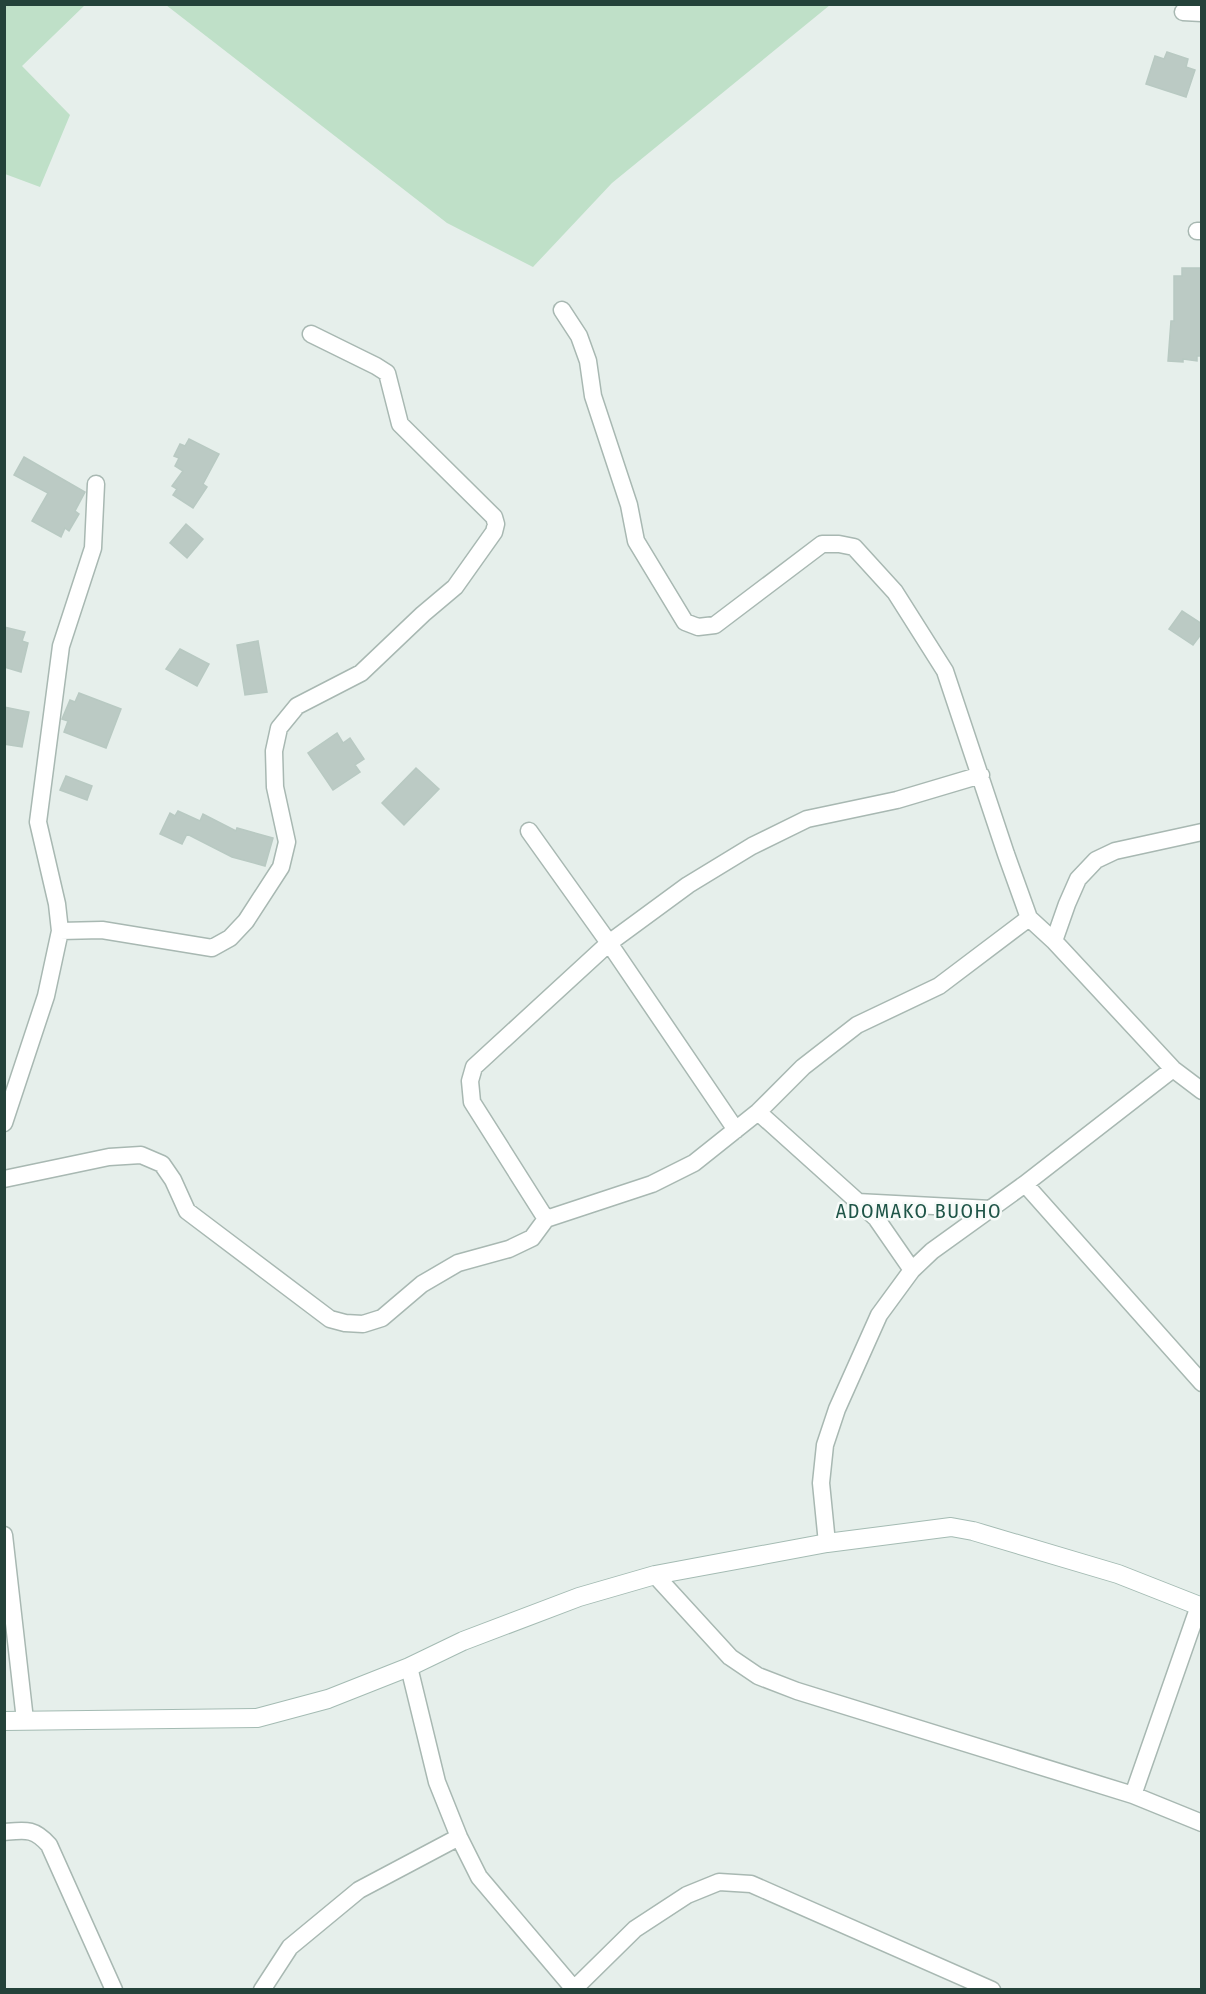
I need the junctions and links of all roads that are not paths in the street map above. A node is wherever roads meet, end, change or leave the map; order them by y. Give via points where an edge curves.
1 (1183, 12) dead end
2 (1202, 13) edge
3 (562, 310) dead end
4 (311, 334) dead end
5 (96, 484) dead end
6 (981, 775) junction
7 (529, 831) dead end
8 (1202, 832) edge
9 (1029, 918) junction
10 (60, 931) junction
11 (1054, 941) junction
12 (609, 943) junction
13 (1173, 1069) junction
14 (1202, 1091) edge
15 (758, 1112) junction
16 (4, 1123) edge
17 (736, 1130) junction
18 (4, 1179) edge
19 (1025, 1184) junction
20 (857, 1202) junction
21 (991, 1209) junction
22 (546, 1219) junction
23 (912, 1270) junction
24 (1202, 1383) edge
25 (4, 1535) edge
26 (827, 1543) junction
27 (655, 1575) junction
28 (1200, 1606) edge
29 (408, 1667) junction
30 (25, 1720) junction
31 (4, 1721) edge
32 (1133, 1795) junction
33 (1202, 1823) edge
34 (4, 1832) edge
35 (459, 1837) junction
36 (114, 1989) edge
37 (262, 1989) edge
38 (573, 1989) edge
39 (992, 1989) edge

1 - 2 street
3 - 6 street via 579,336 588,361 593,396 629,505 636,541 686,622 698,627 715,625 822,544 854,547 895,592 945,671
4 - 10 street via 387,373 400,424 494,518 494,532 455,587 362,673 297,706 279,728 274,751 275,787 287,842 281,867 246,921 230,938 212,948 102,930
5 - 10 street via 93,548 61,646 38,822
6 - 9 street
6 - 12 street via 897,800 807,819 743,851 688,885
7 - 12 street
8 - 11 street via 1115,851 1096,860 1078,879
9 - 11 street
9 - 15 street via 939,986 857,1025 802,1067
10 - 16 street via 46,996
11 - 13 street
12 - 17 street
12 - 22 street via 474,1066 470,1082 472,1102
13 - 14 street
13 - 19 street
15 - 17 street
15 - 20 street
17 - 22 street via 694,1163 652,1184
18 - 22 street via 109,1156 141,1155 162,1164 186,1211 330,1319 345,1323 363,1324 382,1318 422,1284 458,1263 509,1249 532,1238
19 - 21 street
19 - 24 street
20 - 21 street
20 - 23 street via 876,1218
21 - 23 street
23 - 26 street via 879,1315 825,1445 821,1483
25 - 30 street
26 - 27 street
26 - 28 street via 951,1527 1118,1574
27 - 29 street via 579,1597
27 - 32 street via 730,1657 758,1676
28 - 32 street
29 - 30 street via 328,1699 257,1718
29 - 35 street via 437,1782
30 - 31 street
32 - 33 street
34 - 36 street via 27,1830 40,1834 49,1845
35 - 37 street via 359,1890 290,1947
35 - 38 street via 479,1877
38 - 39 street via 635,1929 687,1895 719,1882 751,1884

